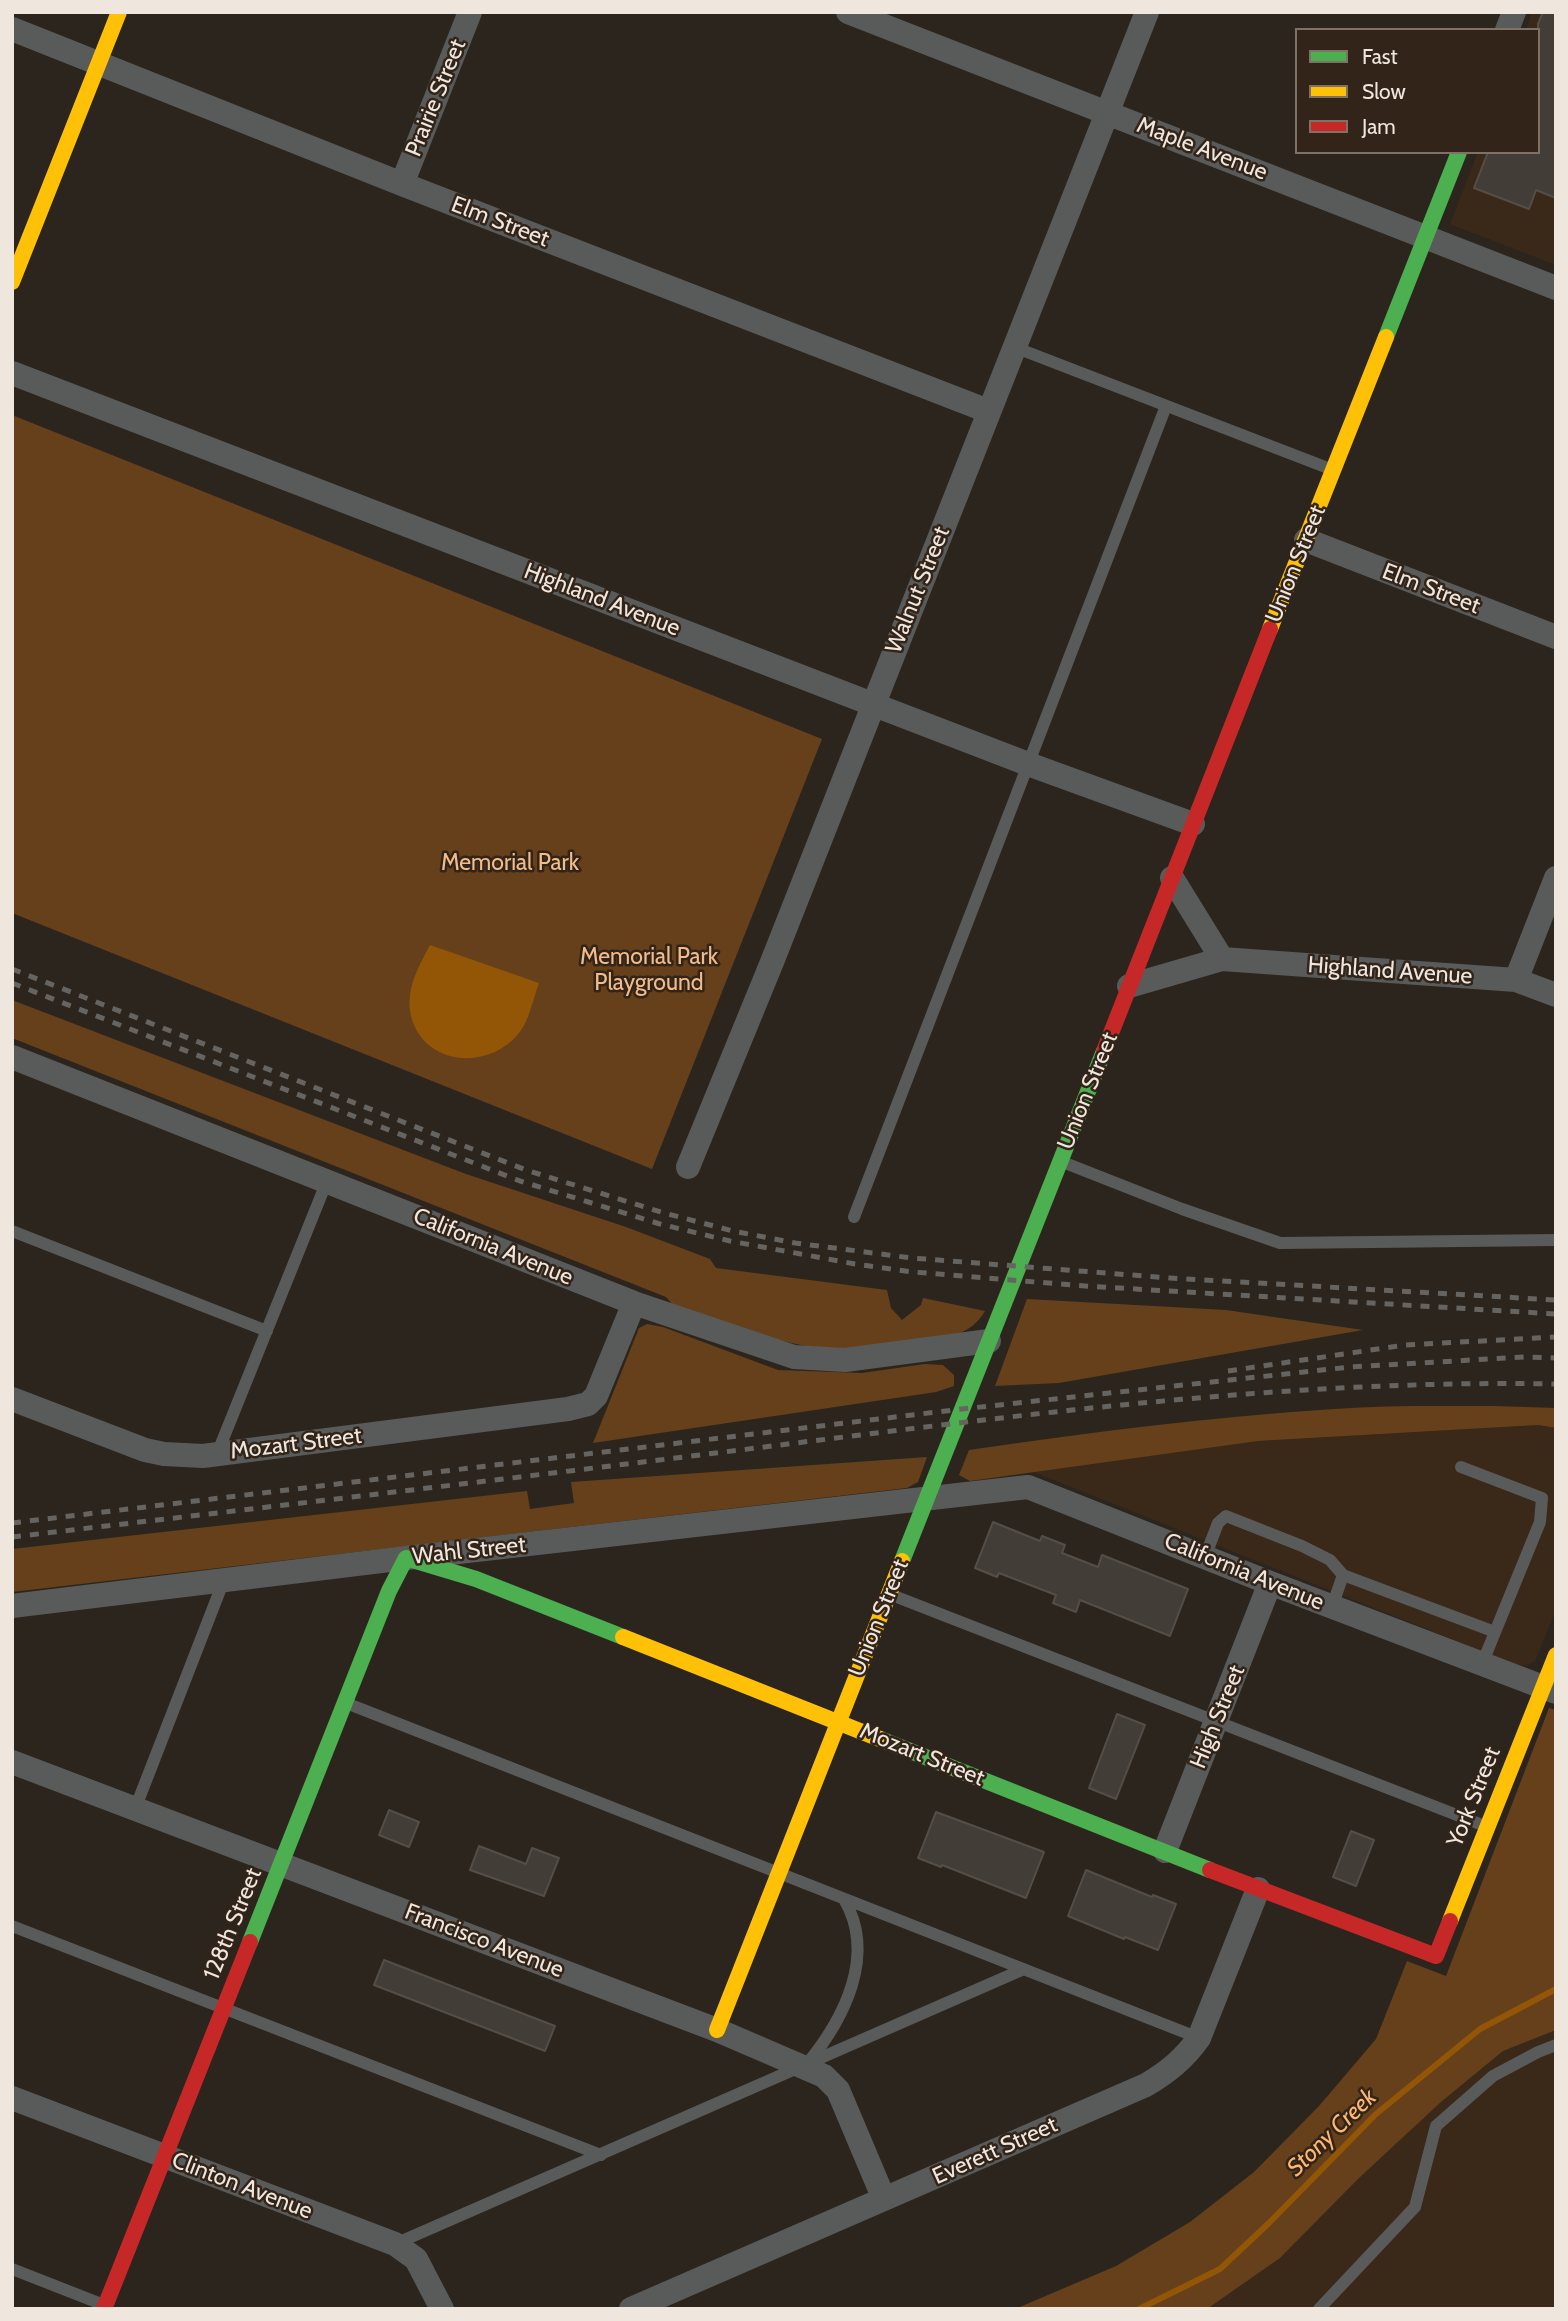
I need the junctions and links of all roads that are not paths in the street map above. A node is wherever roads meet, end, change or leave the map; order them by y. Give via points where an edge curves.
1 (119, 12) edge
2 (470, 12) edge
3 (848, 12) edge
4 (1147, 12) edge
5 (12, 29) edge
6 (99, 64) junction
7 (1107, 112) junction
8 (1458, 154) edge
9 (402, 184) junction
10 (1426, 237) junction
11 (12, 282) edge
12 (1556, 288) edge
13 (1014, 347) junction
14 (12, 373) edge
15 (1166, 406) junction
16 (988, 411) junction
17 (1333, 470) junction
18 (1306, 540) junction
19 (1556, 638) edge
20 (873, 704) junction
21 (1028, 764) junction
22 (1193, 824) junction
23 (1172, 878) junction
24 (1556, 878) edge
25 (1222, 959) junction
26 (1516, 979) junction
27 (1129, 986) junction
28 (1556, 995) edge
29 (12, 1057) edge
30 (1060, 1161) junction
31 (688, 1167) dead end
32 (327, 1181) junction
33 (854, 1217) dead end
34 (12, 1231) edge
35 (1556, 1240) edge
36 (634, 1303) junction
37 (267, 1331) junction
38 (989, 1341) junction
39 (12, 1399) edge
40 (217, 1454) junction
41 (1461, 1467) dead end
42 (926, 1500) junction
43 (1205, 1557) junction
44 (406, 1558) junction
45 (1343, 1575) junction
46 (224, 1580) junction
47 (1270, 1583) junction
48 (889, 1594) junction
49 (12, 1606) edge
50 (1332, 1607) junction
51 (1495, 1632) junction
52 (1556, 1655) edge
53 (1482, 1664) junction
54 (1549, 1690) edge
55 (345, 1703) junction
56 (838, 1721) junction
57 (1216, 1721) junction
58 (12, 1762) edge
59 (135, 1808) junction
60 (1487, 1826) junction
61 (1165, 1851) junction
62 (281, 1864) junction
63 (779, 1873) junction
64 (1258, 1889) junction
65 (845, 1899) junction
66 (12, 1926) edge
67 (1436, 1956) joint
68 (1024, 1969) junction
69 (224, 2008) junction
70 (717, 2030) junction
71 (1199, 2038) junction
72 (1556, 2045) edge
73 (805, 2067) junction
74 (12, 2098) edge
75 (601, 2155) junction
76 (165, 2157) junction
77 (884, 2199) junction
78 (395, 2244) junction
79 (12, 2269) edge
80 (108, 2308) edge
81 (442, 2309) edge
82 (631, 2309) edge
83 (1319, 2309) edge

1 - 6 street
2 - 9 street, Prairie Street
3 - 7 street, Maple Avenue
4 - 7 street, Walnut Street
5 - 6 street, Elm Street
6 - 9 street, Elm Street
6 - 11 street
7 - 10 street, Maple Avenue
7 - 13 street, Walnut Street
8 - 10 street, Union Street
9 - 16 street, Elm Street
10 - 12 street, Maple Avenue
10 - 17 street, Union Street
13 - 15 lane
13 - 16 street, Walnut Street
14 - 20 street, Highland Avenue
15 - 17 lane
15 - 21 lane
16 - 20 street, Walnut Street
17 - 18 street, Union Street
18 - 19 street, Elm Street
18 - 22 street, Union Street
20 - 21 street, Highland Avenue
20 - 31 street, Walnut Street
21 - 22 street, Highland Avenue
21 - 33 lane
22 - 23 street, Union Street
23 - 25 street
23 - 27 street, Union Street
24 - 26 street
25 - 26 street, Highland Avenue
25 - 27 street, Highland Avenue
26 - 28 street, Highland Avenue
27 - 30 street, Union Street
29 - 32 street, California Avenue
30 - 35 lane via 1280,1243
30 - 38 street, Union Street
32 - 36 street, California Avenue
32 - 37 lane
34 - 37 lane
36 - 38 street, California Avenue via 794,1357 845,1360
36 - 40 street, Mozart Street via 600,1388 588,1404
37 - 40 lane
38 - 42 street, Union Street
39 - 40 street, Mozart Street via 145,1450 183,1456
41 - 51 lane via 1542,1498 1540,1522
42 - 43 street, California Avenue via 1028,1487
42 - 44 street, Wahl Street
42 - 48 street, Union Street
43 - 45 lane via 1217,1522 1226,1516 1330,1560
43 - 47 street, California Avenue
44 - 46 street, Wahl Street
44 - 55 street, 128th Street
44 - 56 street, Mozart Street via 476,1579
45 - 50 lane
45 - 51 lane
46 - 49 street, Wahl Street
46 - 59 lane
47 - 50 street, California Avenue
47 - 57 street, High Street
48 - 56 street, Union Street
48 - 57 lane
50 - 53 street, California Avenue
51 - 53 lane
52 - 54 street, York Street
53 - 54 street, California Avenue
54 - 60 street, York Street
55 - 62 street, 128th Street
55 - 63 lane
56 - 61 street, Mozart Street
56 - 63 street, Union Street
57 - 60 lane
57 - 61 street, High Street
58 - 59 street, Francisco Avenue
59 - 62 street, Francisco Avenue
60 - 67 street, York Street
61 - 64 street, Mozart Street
62 - 69 street, 128th Street
62 - 70 street, Francisco Avenue
63 - 65 lane
63 - 70 street, Union Street
64 - 67 street, Mozart Street
64 - 71 street, Everett Street
65 - 68 lane
65 - 73 lane via 858,1932 853,1981 839,2018
66 - 69 lane
68 - 71 lane
68 - 73 lane
69 - 75 lane
69 - 76 street, 128th Street
70 - 73 street, Francisco Avenue
71 - 77 street, Everett Street via 1187,2056 1146,2085
72 - 83 lane via 1493,2076 1437,2126 1415,2207
73 - 75 lane
73 - 77 street, Francisco Avenue via 838,2090
74 - 76 street, Clinton Avenue
75 - 78 lane
76 - 78 street, Clinton Avenue
76 - 80 street, 128th Street
77 - 82 street, Everett Street
78 - 81 street, Clinton Avenue via 416,2259
79 - 80 lane

